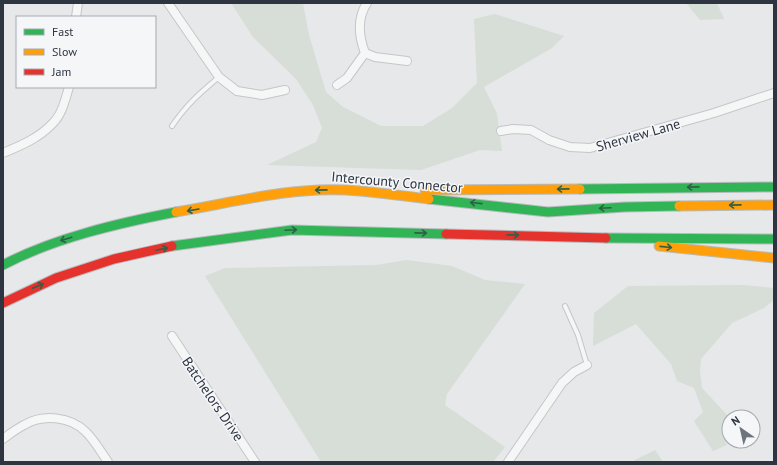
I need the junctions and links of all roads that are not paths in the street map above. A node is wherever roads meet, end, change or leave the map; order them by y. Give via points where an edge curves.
1 (78, 3) edge
2 (168, 3) edge
3 (367, 3) edge
4 (76, 16) edge
5 (365, 53) junction
6 (407, 61) dead end
7 (219, 77) junction
8 (337, 85) dead end
9 (69, 88) edge
10 (285, 90) dead end
11 (774, 93) edge
12 (172, 126) dead end
13 (501, 131) dead end
14 (3, 153) edge
15 (774, 187) edge
16 (360, 191) junction
17 (774, 205) edge
18 (571, 238) junction
19 (774, 239) edge
20 (774, 258) edge
21 (3, 265) edge
22 (3, 303) edge
23 (565, 306) dead end
24 (172, 336) dead end
25 (587, 364) joint
26 (3, 439) edge
27 (108, 462) edge
28 (255, 462) edge
29 (508, 462) edge

1 - 4 street
2 - 7 street
3 - 5 street via 360,25 361,42
5 - 6 street via 375,57
5 - 8 street via 347,78
7 - 10 street via 237,91 262,95
7 - 12 lane via 184,108
9 - 14 street via 64,104 53,124 30,141
11 - 13 street, Sherview Lane via 590,148 549,140 531,130 513,128
15 -> 16 highway
17 -> 16 highway, Intercounty Connector via 625,207 548,212
16 -> 21 highway, Intercounty Connector via 320,190 282,193 151,218 65,239
18 - 19 highway
18 -> 20 highway
22 -> 18 highway via 56,278 114,259 182,244 292,230
23 - 25 lane
24 - 28 street, Batchelors Drive
25 - 29 street via 562,383
26 - 27 street via 25,424 46,417 63,419 86,431

